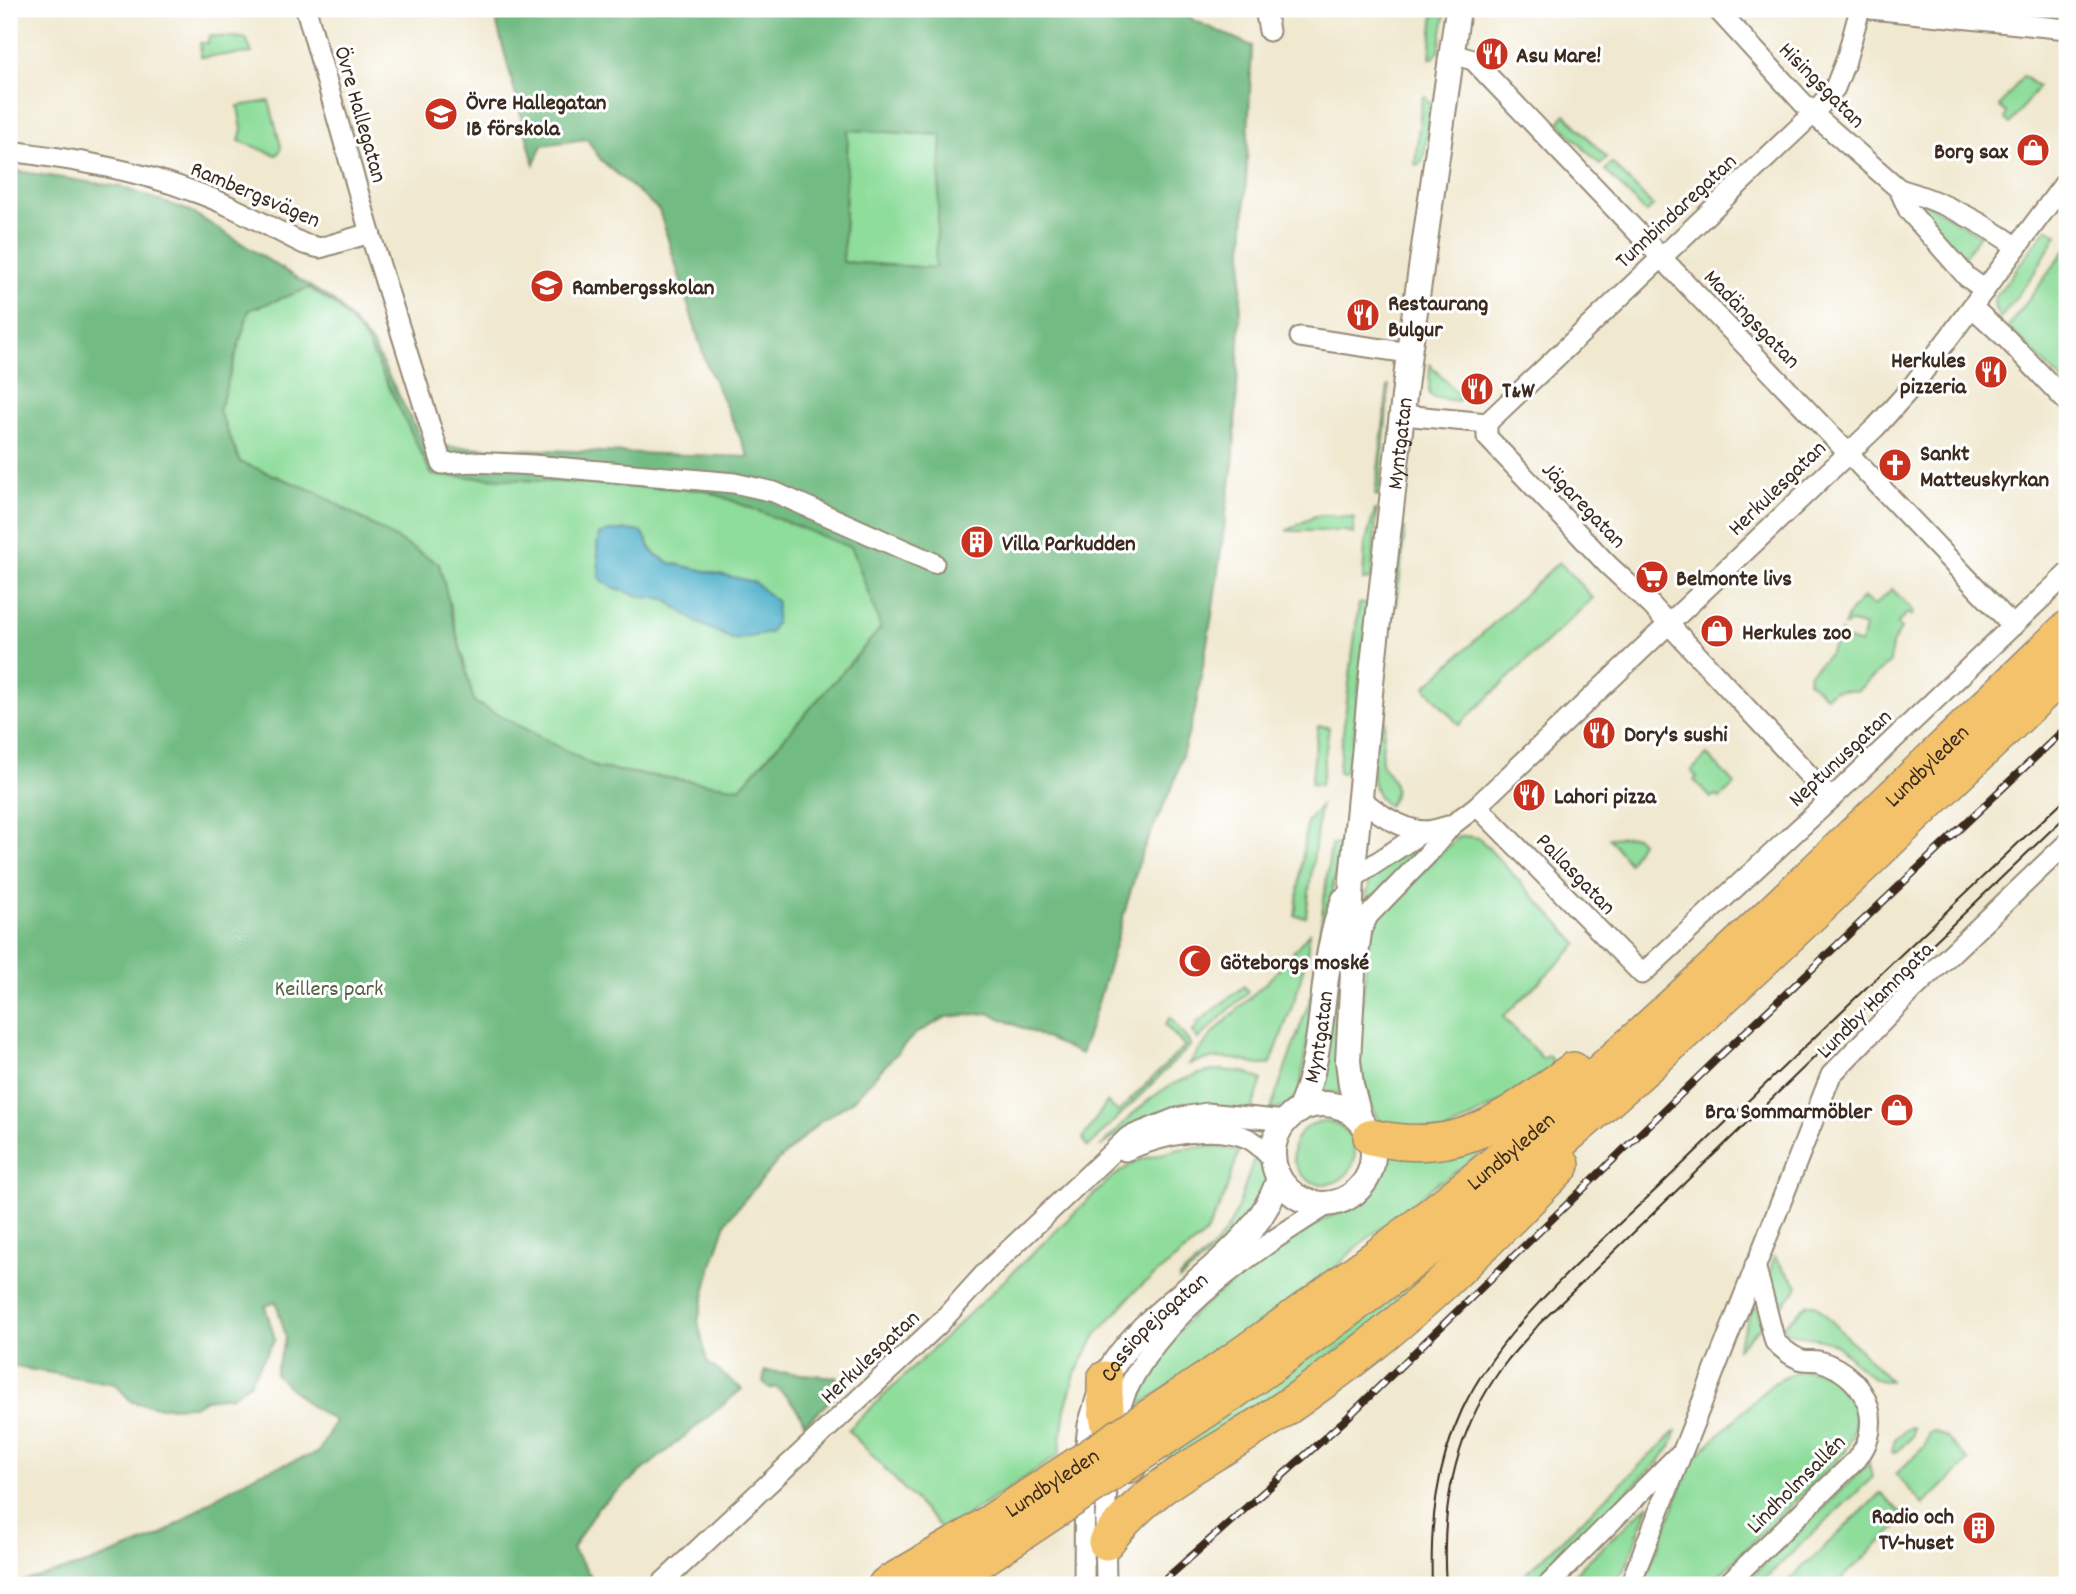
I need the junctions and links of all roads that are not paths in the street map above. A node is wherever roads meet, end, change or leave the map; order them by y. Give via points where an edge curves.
1 (306, 9) edge
2 (1265, 9) edge
3 (1458, 9) edge
4 (1717, 9) edge
5 (1860, 9) edge
6 (1871, 9) edge
7 (2067, 29) edge
8 (1269, 31) dead end
9 (1452, 54) junction
10 (1813, 114) junction
11 (9, 151) edge
12 (2067, 180) edge
13 (1899, 189) junction
14 (370, 233) junction
15 (2017, 247) junction
16 (1660, 257) junction
17 (1985, 290) junction
18 (1972, 307) junction
19 (1300, 337) dead end
20 (1409, 353) junction
21 (2067, 402) edge
22 (1402, 415) junction
23 (1488, 423) junction
24 (1848, 453) junction
25 (934, 563) dead end
26 (2067, 574) edge
27 (1667, 625) junction
28 (2013, 626) junction
29 (2067, 629) edge
30 (2067, 670) edge
31 (1360, 798) junction
32 (1831, 799) junction
33 (1477, 806) junction
34 (1452, 825) junction
35 (1424, 831) junction
36 (2067, 843) edge
37 (1352, 879) junction
38 (1353, 973) junction
39 (1642, 974) joint
40 (1707, 991) junction
41 (1292, 1116) junction
42 (1366, 1129) junction
43 (1108, 1158) junction
44 (1276, 1169) junction
45 (1329, 1204) junction
46 (1755, 1265) junction
47 (1105, 1379) junction
48 (1112, 1437) junction
49 (1682, 1451) junction
50 (1167, 1481) junction
51 (1106, 1542) junction
52 (975, 1548) junction
53 (660, 1585) edge
54 (886, 1585) edge
55 (940, 1585) edge
56 (1084, 1585) edge
57 (1106, 1585) edge
58 (1548, 1585) edge
59 (1630, 1585) edge
60 (1726, 1585) edge

1 - 14 street, Övre Hallegatan
2 - 8 street
3 - 9 street, Myntgatan
4 - 10 street, Hisingsgatan
5 - 10 street, Tunnbindaregatan via 1835,88
6 - 7 street
9 - 16 street, Madängsgatan via 1474,60
9 - 20 street, Myntgatan
10 - 13 street, Hisingsgatan
10 - 16 street, Tunnbindaregatan
11 - 14 street, Rambergsvägen via 81,160 160,180 320,248
12 - 15 street, Herkulesgatan
13 - 15 street, Hisingsgatan via 1924,196
13 - 17 street, Hisingsgatan via 1909,211
14 - 25 street via 442,464 522,465 734,483 774,492
15 - 17 street, Herkulesgatan
16 - 23 street, Tunnbindaregatan
16 - 24 street, Madängsgatan
17 - 18 street, Herkulesgatan
18 - 21 street
18 - 24 street, Herkulesgatan via 1911,388
19 - 20 street
20 - 22 street, Myntgatan
22 - 23 street
22 - 31 street, Myntgatan
23 - 27 street, Jägaregatan via 1487,438
24 - 27 street, Herkulesgatan
24 - 28 street, Madängsgatan
26 - 28 street, Neptunusgatan
27 - 32 street, Jägaregatan
27 - 33 street, Herkulesgatan
28 - 32 street, Neptunusgatan
29 - 40 highway, Lundbyleden
30 - 40 highway, Lundbyleden
31 - 35 street via 1388,818
31 - 37 street, Myntgatan
32 - 39 street, Neptunusgatan
33 - 34 street, Herkulesgatan
33 - 39 street, Pallasgatan
34 - 35 street, Herkulesgatan
34 - 38 street, Herkulesgatan via 1368,916
35 - 37 street, Herkulesgatan
36 - 46 street, Lundby Hamngata via 1831,1075
37 - 38 street, Myntgatan via 1349,946
37 - 41 street, Myntgatan via 1331,935 1312,1076
38 - 42 street, Myntgatan via 1348,1061
40 - 42 highway via 1478,1132 1414,1144
40 - 50 highway via 1601,1126 1396,1325 1324,1382
40 - 52 highway, Lundbyleden, bridge via 1550,1150 1423,1254 1331,1324 1223,1383
41 - 42 street via 1311,1105 1338,1106 1350,1111
41 - 43 street, Herkulesgatan via 1207,1113 1176,1118 1128,1137
41 - 44 street via 1274,1146
42 - 45 street via 1374,1155 1370,1172 1361,1188 1347,1199
43 - 44 street, Herkulesgatan via 1165,1138 1215,1132 1251,1140
43 - 53 street, Herkulesgatan via 988,1270 939,1324
44 - 45 street via 1292,1194 1310,1203
44 - 47 street, Cassiopejagatan via 1273,1196 1258,1219 1230,1251 1137,1334
45 - 48 street, Cassiopejagatan via 1243,1263 1170,1327 1140,1366 1119,1409
46 - 49 street, Lundby Hamngata
46 - 60 street, Lindholmsallén via 1775,1342 1801,1360 1819,1362 1853,1380 1863,1392 1872,1431 1857,1460
47 - 48 highway
47 - 56 street, Cassiopejagatan via 1094,1399 1085,1451
48 - 50 highway via 1132,1469
48 - 51 street, Cassiopejagatan
49 - 58 street
49 - 59 street
50 - 51 highway via 1132,1510
51 - 57 street, Cassiopejagatan
52 - 54 highway, Lundbyleden
52 - 55 highway, Lundbyleden

